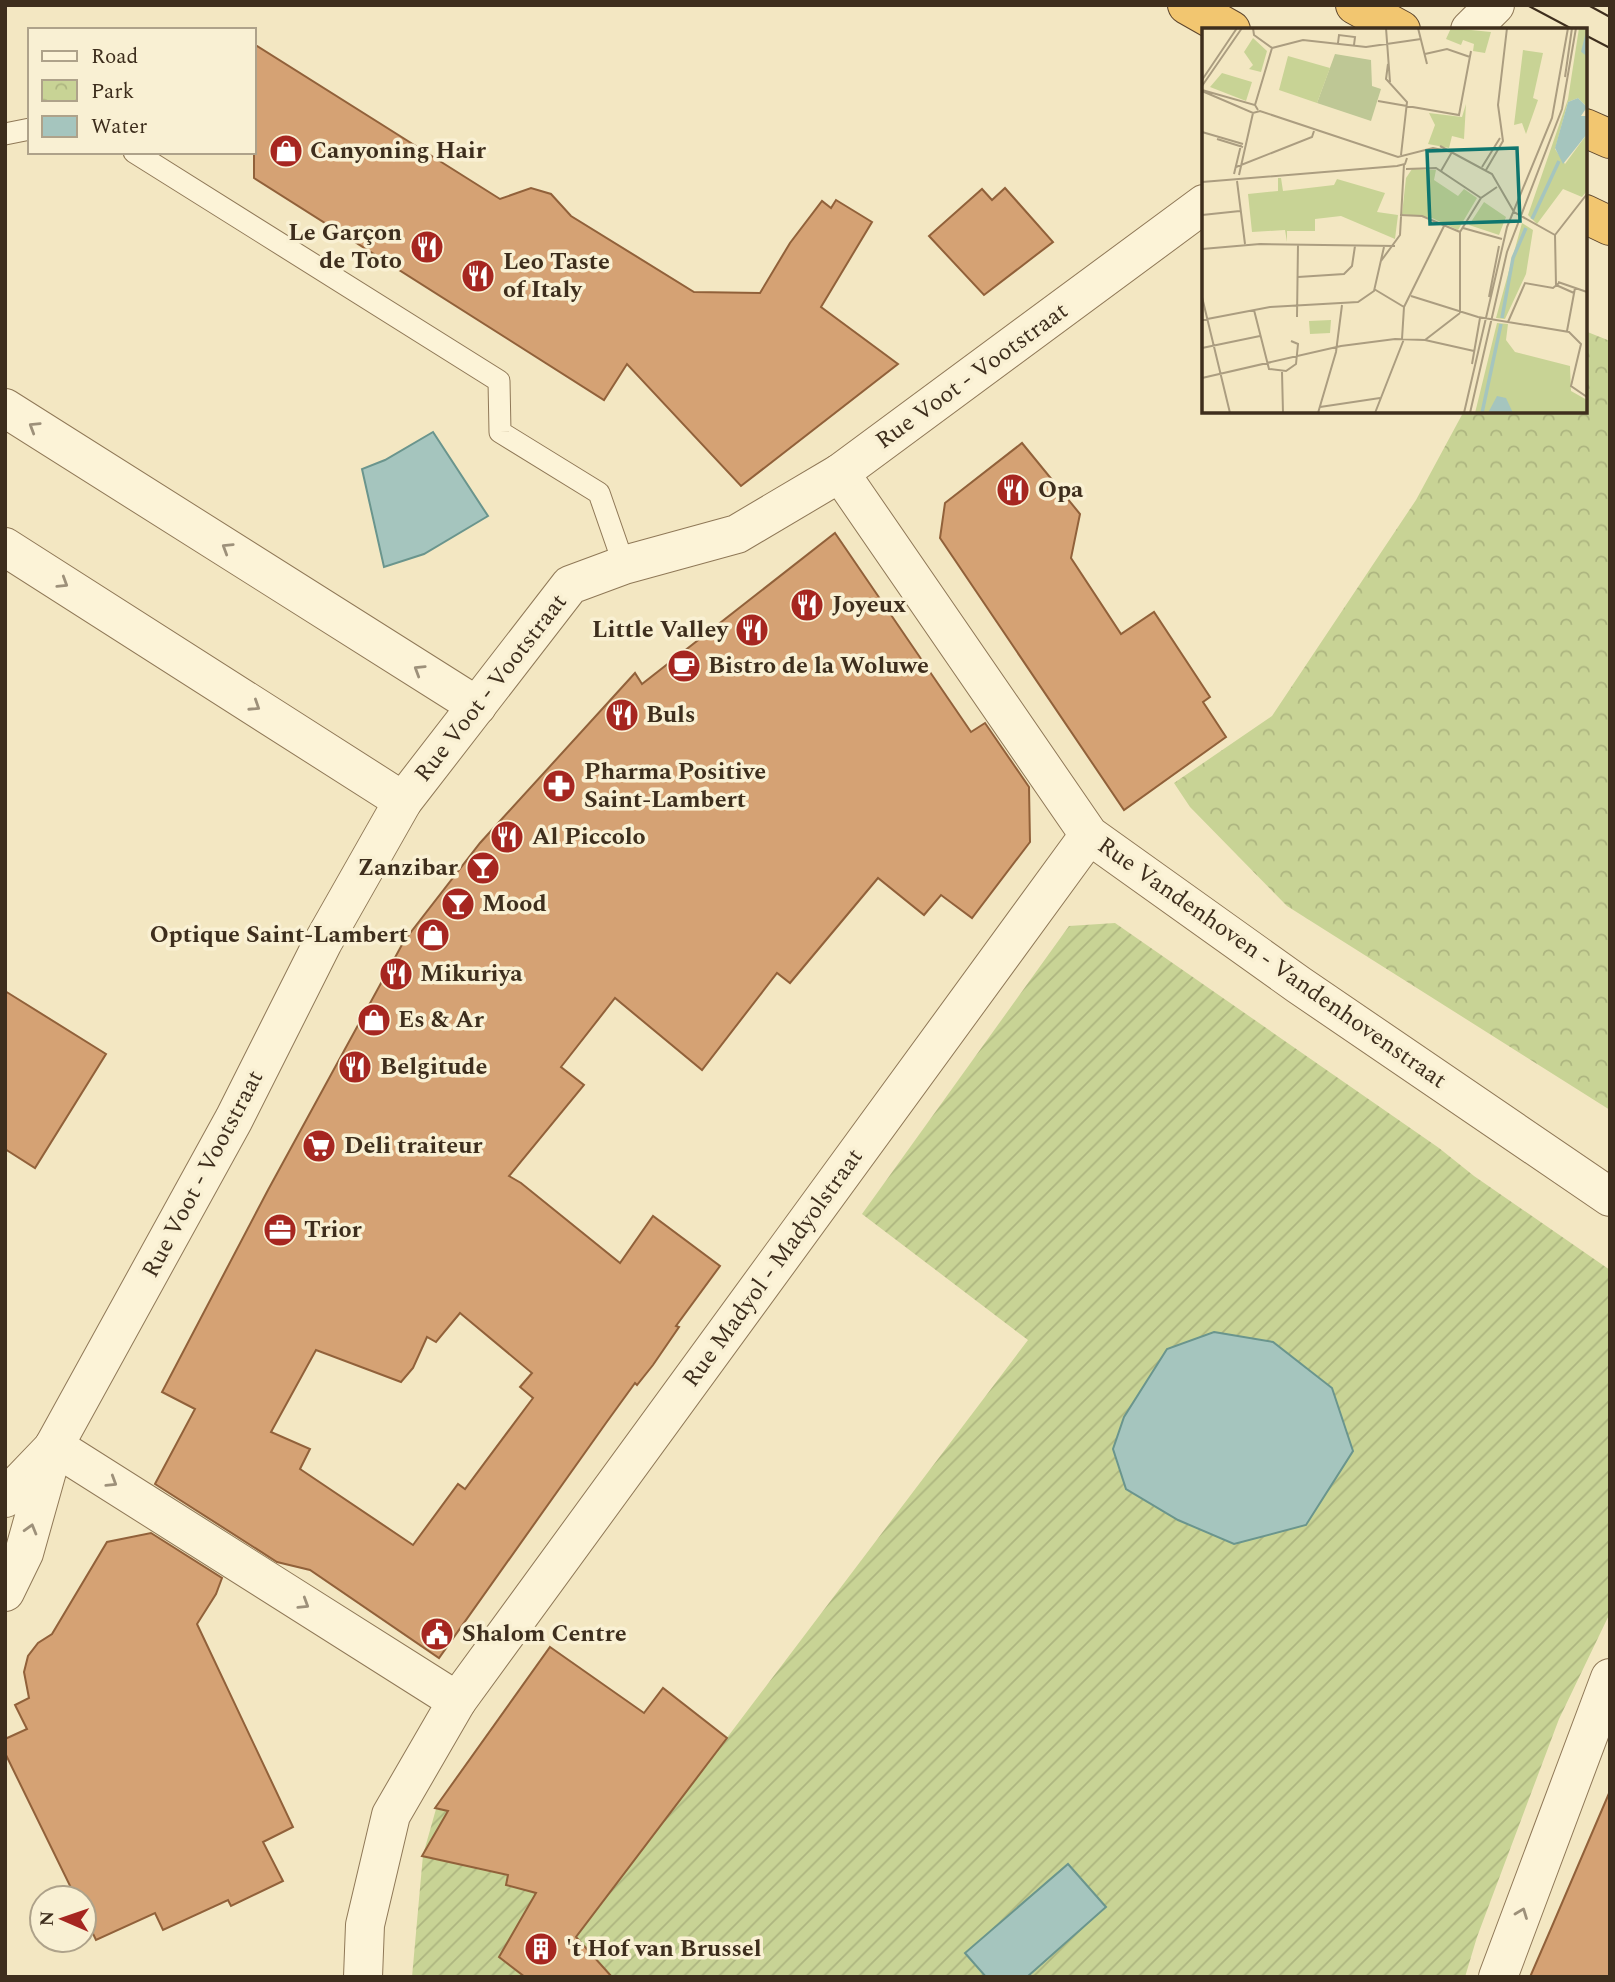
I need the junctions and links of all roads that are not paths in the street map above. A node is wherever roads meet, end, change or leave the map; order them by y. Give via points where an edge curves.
1 (1187, 5) edge
2 (1354, 5) edge
3 (1495, 5) edge
4 (1227, 28) edge
5 (1397, 28) edge
6 (1472, 28) edge
7 (28, 129) edge
8 (1587, 129) edge
9 (5, 134) edge
10 (1610, 139) edge
11 (137, 154) edge
12 (1202, 205) edge
13 (1587, 215) edge
14 (1610, 226) edge
15 (5, 408) edge
16 (840, 473) junction
17 (5, 547) edge
18 (624, 565) junction
19 (477, 706) junction
20 (403, 801) junction
21 (1089, 835) junction
22 (1610, 1197) edge
23 (54, 1446) junction
24 (5, 1497) edge
25 (5, 1592) edge
26 (1610, 1678) edge
27 (457, 1701) junction
28 (363, 1977) edge
29 (1498, 1977) edge

1 - 4 highway
2 - 5 highway
3 - 6 street
7 - 9 lane
8 - 10 highway
11 - 18 lane via 499,381 500,432 599,493
12 - 16 street, Rue Voot - Vootstraat
13 - 14 highway
19 -> 15 street
16 - 18 street, Rue Voot - Vootstraat via 737,534
16 - 21 street, Rue Vandenhoven - Vandenhovenstraat
17 -> 20 street
18 - 19 street, Rue Voot - Vootstraat via 570,585
19 - 20 street, Rue Voot - Vootstraat
20 - 23 street, Rue Voot - Vootstraat
21 - 22 street, Rue Vandenhoven - Vandenhovenstraat
21 - 27 street, Rue Madyol - Madyolstraat
23 - 24 street, Rue Voot - Vootstraat
25 -> 23 street, Rue Voot - Vootstraat via 24,1553
23 -> 27 street
29 -> 26 street
27 - 28 street, Rue Madyol - Madyolstraat via 391,1815 365,1925

